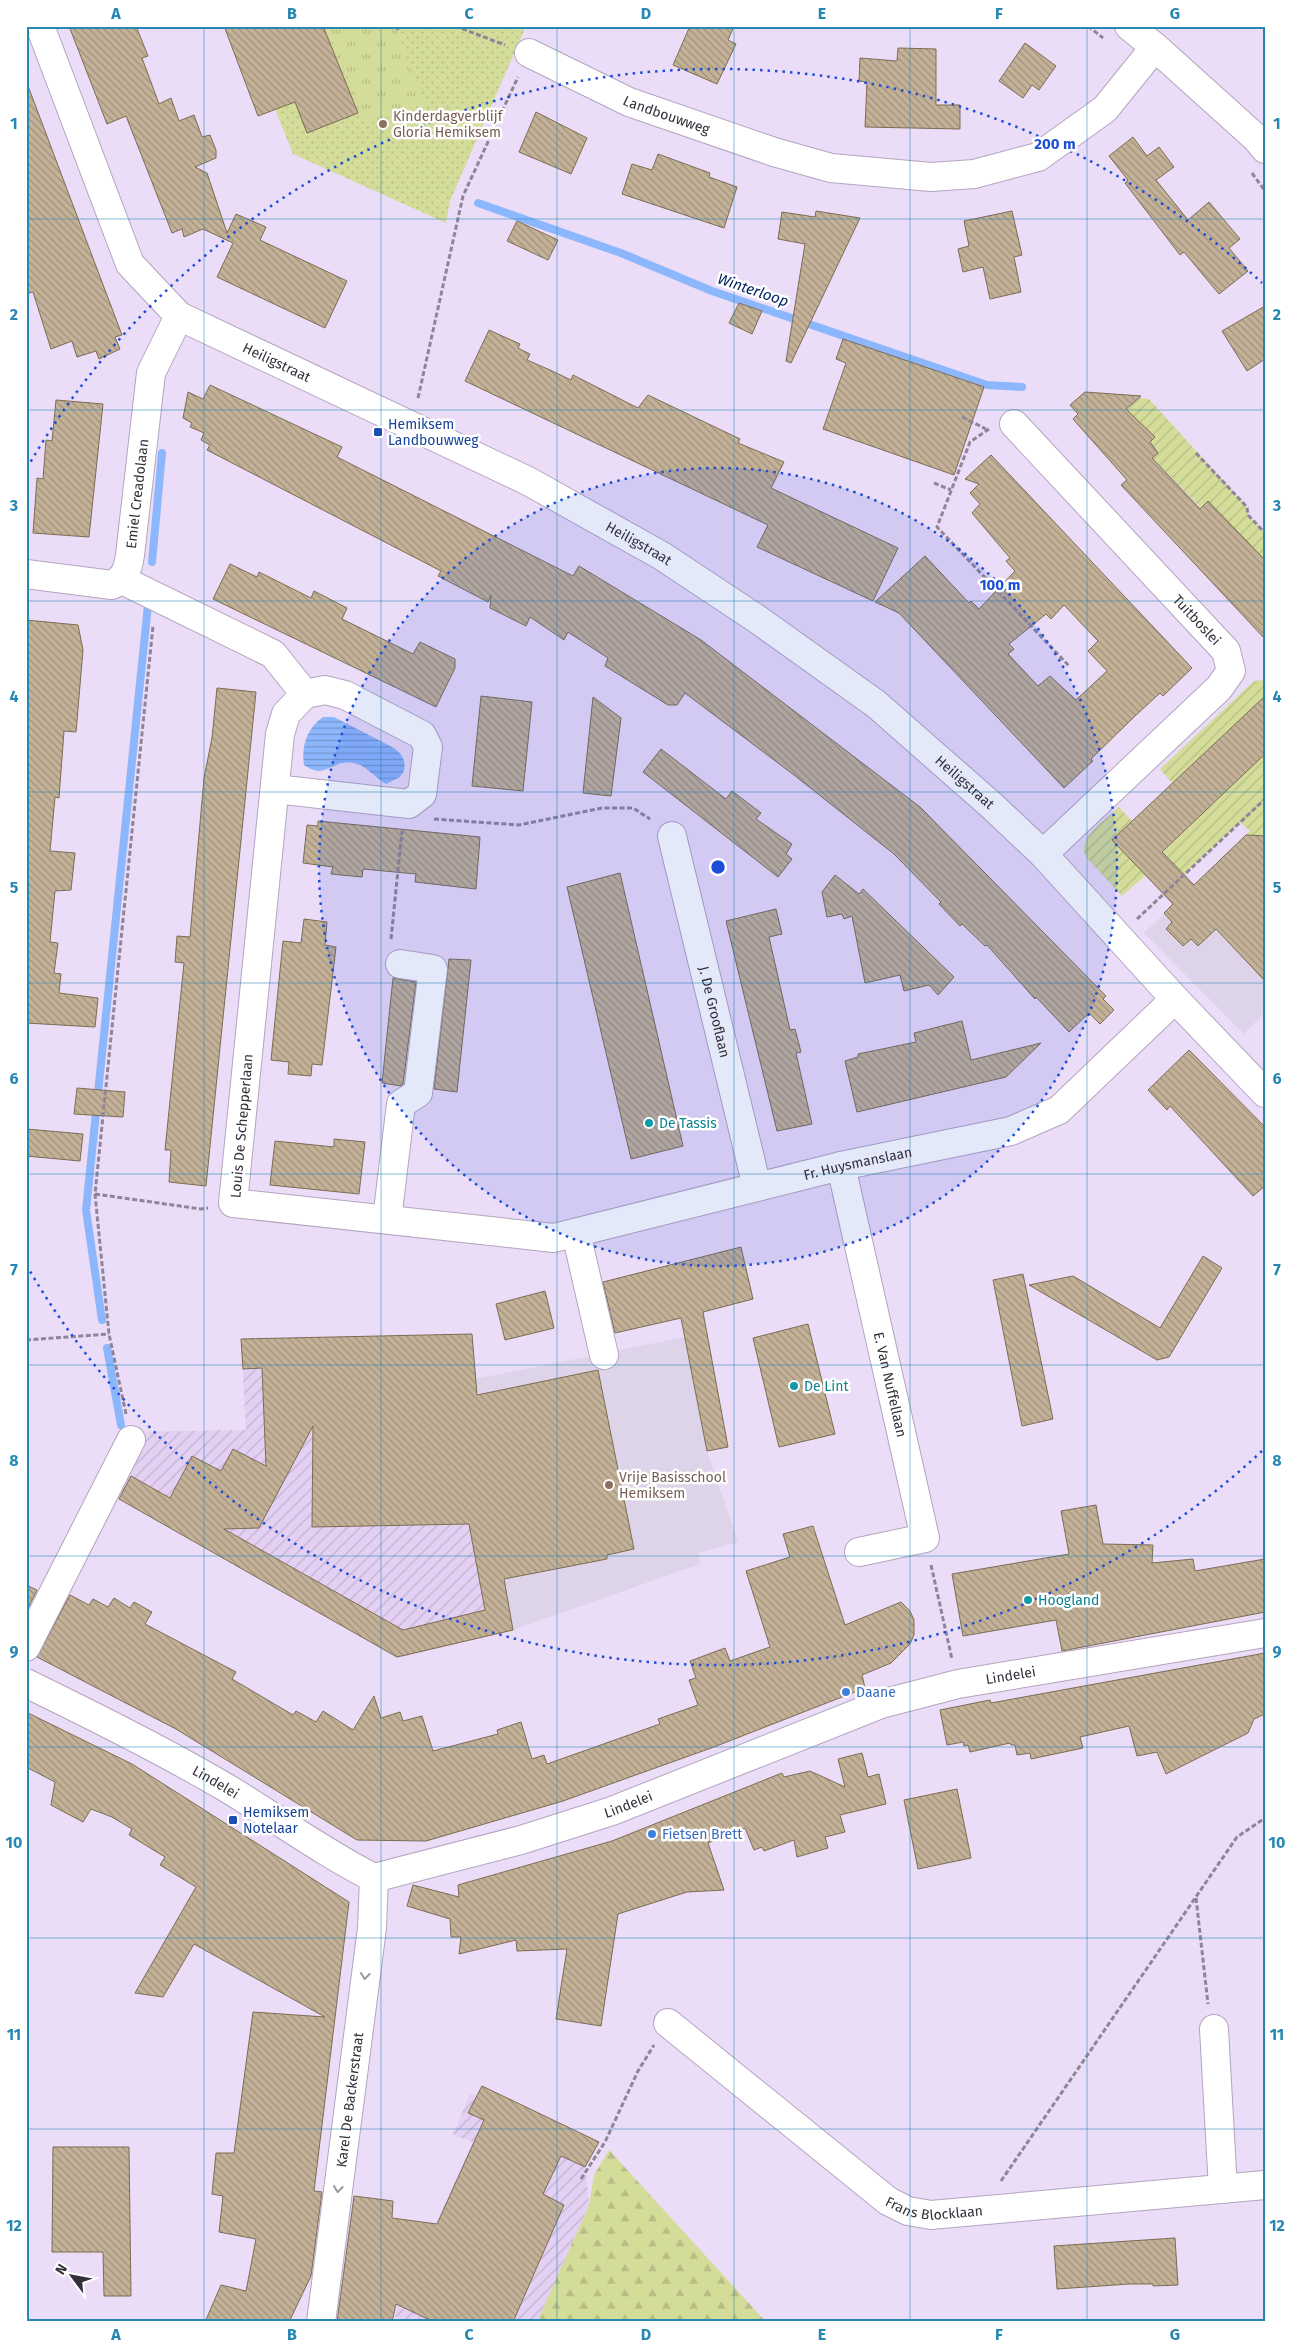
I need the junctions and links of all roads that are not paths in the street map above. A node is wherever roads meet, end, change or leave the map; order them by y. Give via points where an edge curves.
1 (40, 26) edge
2 (1129, 26) edge
3 (1155, 47) junction
4 (529, 53) road end
5 (1265, 149) edge
6 (178, 316) junction
7 (1014, 424) road end
8 (26, 574) edge
9 (147, 591) junction
10 (305, 694) junction
11 (275, 789) junction
12 (672, 836) road end
13 (1043, 854) junction
14 (400, 964) road end
15 (1175, 999) junction
16 (1265, 1093) edge
17 (841, 1166) junction
18 (757, 1187) junction
19 (387, 1219) junction
20 (565, 1236) junction
21 (604, 1355) dead end
22 (131, 1440) road end
23 (858, 1552) dead end
24 (1265, 1633) edge
25 (26, 1647) edge
26 (26, 1683) edge
27 (374, 1878) junction
28 (668, 2023) road end
29 (1214, 2029) road end
30 (1265, 2185) edge
31 (1223, 2188) junction
32 (321, 2322) edge

1 - 6 street, Heiligstraat via 130,264
2 - 3 street
3 - 4 street, Landbouwweg via 1105,108 1038,157 974,174 931,177 831,168 774,152 629,102
3 - 5 street
6 - 9 street, Emiel Creadolaan via 151,373 128,568
6 - 13 street, Heiligstraat via 528,481 662,556 758,619 876,704
7 - 13 street, Tuitboslei via 1226,651 1231,671 1219,688
8 - 9 street
9 - 10 street via 272,654
10 - 11 street, Louis De Schepperlaan via 284,720
10 - 11 street via 325,690 345,694 422,735 428,747 422,794 410,804 405,804
11 - 19 street, Louis De Schepperlaan via 233,1203
12 - 18 street, J. De Grooflaan
13 - 15 street, Heiligstraat
14 - 19 street via 433,969 418,1093 401,1104
15 - 16 street, Heiligstraat
15 - 17 street, Fr. Huysmanslaan via 1059,1110 1012,1130
17 - 18 street, Fr. Huysmanslaan
17 - 23 street, E. Van Nuffellaan via 924,1538
18 - 20 street, Fr. Huysmanslaan
19 - 20 street, Louis De Schepperlaan
20 - 21 street
22 - 25 street
24 - 27 street, Lindelei via 958,1684 881,1704 612,1811 521,1840
26 - 27 street, Lindelei via 150,1744
27 -> 32 street, Karel De Backerstraat via 372,1928
28 - 31 street, Frans Blocklaan via 888,2201 908,2211 930,2215
29 - 31 street
30 - 31 street, Frans Blocklaan

